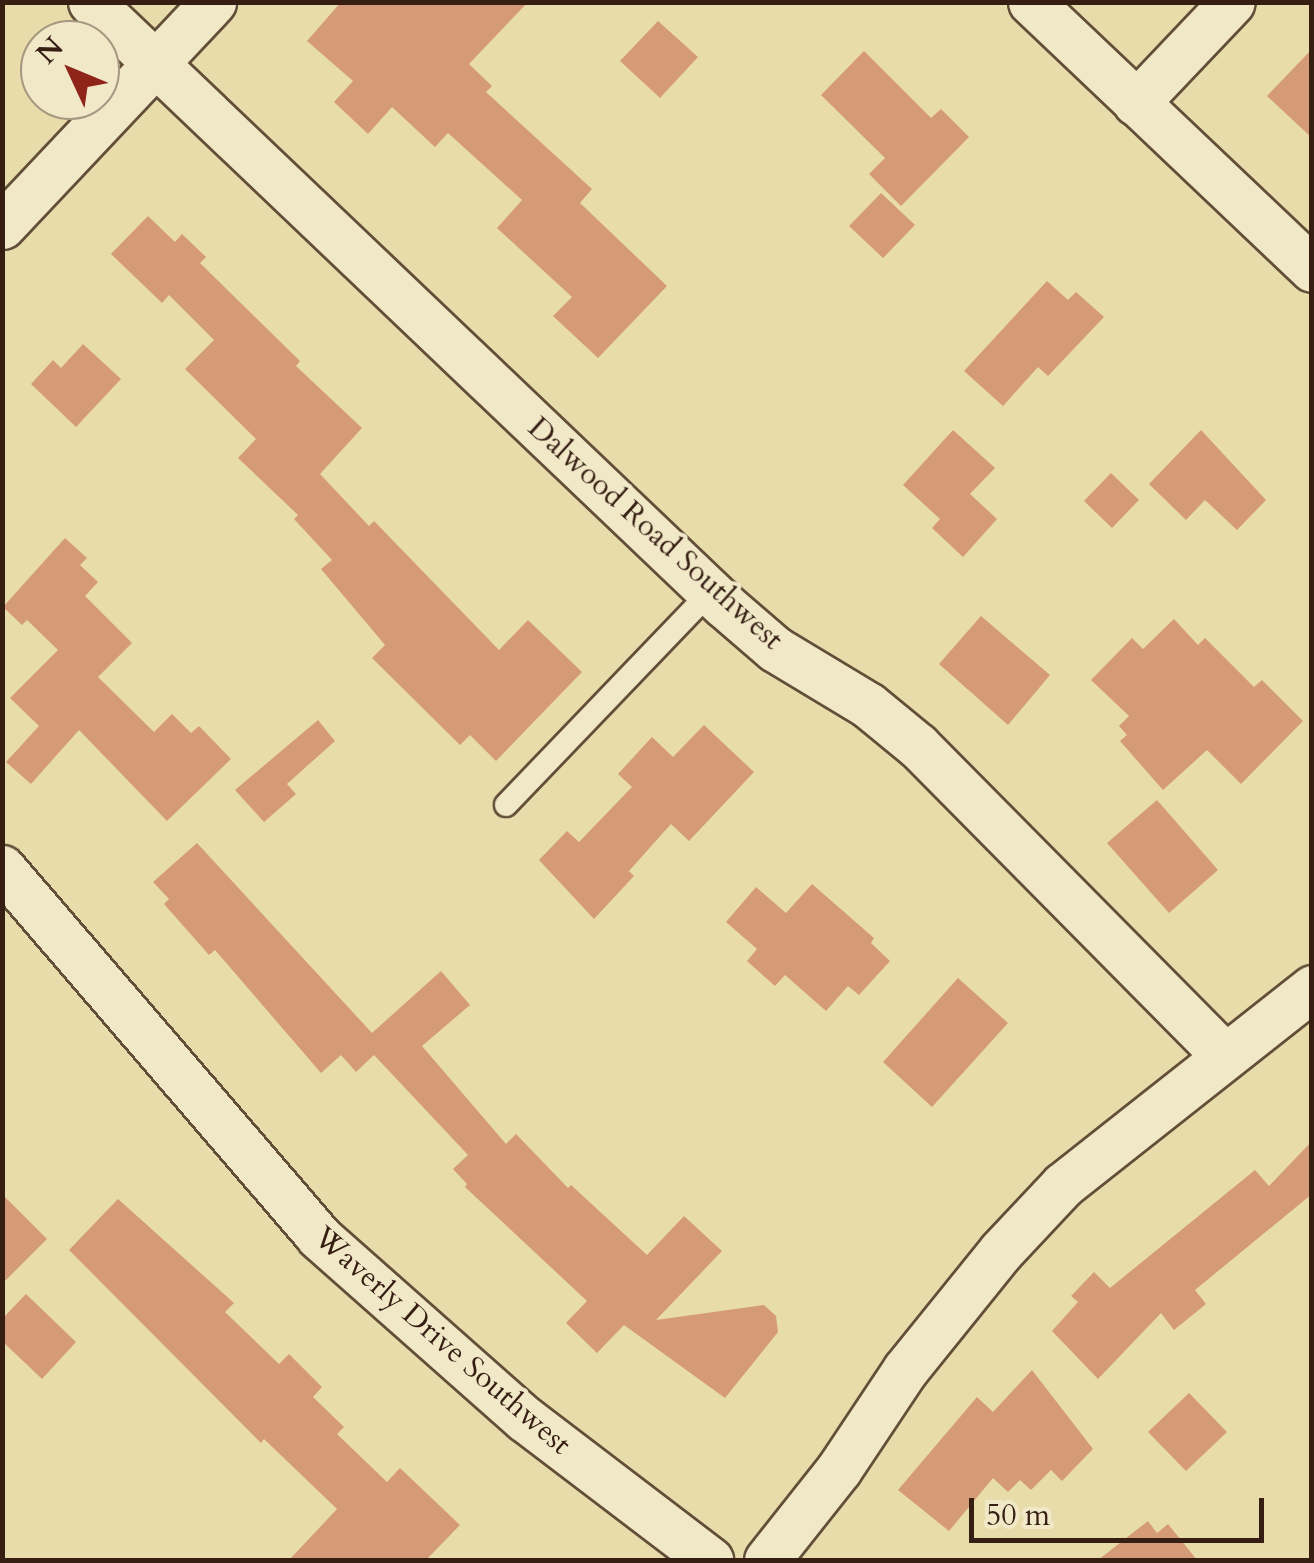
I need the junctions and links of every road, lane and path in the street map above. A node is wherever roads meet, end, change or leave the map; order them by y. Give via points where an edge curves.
1 (90, 2) edge
2 (212, 2) edge
3 (1031, 2) edge
4 (1232, 2) edge
5 (155, 64) junction
6 (1136, 103) junction
7 (2, 226) edge
8 (1312, 268) edge
9 (710, 592) junction
10 (506, 805) dead end
11 (2, 868) edge
12 (1312, 988) edge
13 (1225, 1056) junction
14 (710, 1560) edge
15 (767, 1560) edge

1 - 5 street, Dalwood Road Southwest
2 - 5 street
3 - 6 street
4 - 6 street
5 - 7 street
5 - 9 street, Dalwood Road Southwest
6 - 8 street
9 - 10 lane
9 - 13 street, Dalwood Road Southwest via 776,649 868,705 918,746
11 - 14 street, Waverly Drive Southwest via 318,1236 525,1419
12 - 13 street
13 - 15 street via 1063,1184 1001,1250 904,1370

